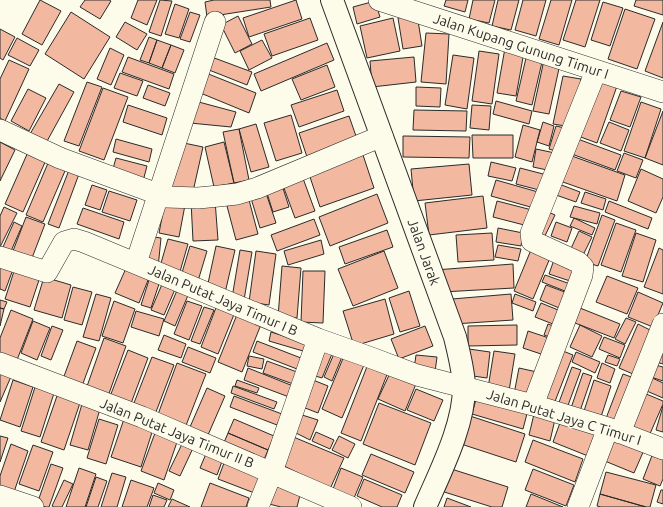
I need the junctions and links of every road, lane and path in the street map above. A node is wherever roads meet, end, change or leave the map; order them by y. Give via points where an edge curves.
1 (332, 0) edge
2 (380, 0) edge
3 (215, 22) dead end
4 (596, 71) junction
5 (663, 92) edge
6 (0, 130) edge
7 (382, 136) junction
8 (158, 195) junction
9 (0, 257) edge
10 (136, 263) junction
11 (663, 324) edge
12 (318, 339) junction
13 (0, 363) edge
14 (464, 387) junction
15 (533, 405) junction
16 (614, 431) junction
17 (663, 449) edge
18 (272, 472) junction
19 (0, 496) edge
20 (33, 507) edge
21 (258, 507) edge
22 (351, 507) edge
23 (425, 507) edge
24 (578, 507) edge

1 - 7 street, Jalan Jarak
2 - 4 street, Jalan Kupang Gunung Timur I
3 - 8 street
4 - 5 street, Jalan Kupang Gunung Timur I
4 - 15 street via 531,233 532,241 578,262 583,267
6 - 8 street via 60,158
7 - 8 street via 237,194 198,198
7 - 14 street, Jalan Jarak via 455,337
8 - 10 street
9 - 10 street, Jalan Putat Jaya Timur I B via 47,272 62,244 66,240 74,239
10 - 12 street, Jalan Putat Jaya Timur I B
11 - 16 street
12 - 14 street, Jalan Putat Jaya Timur I B via 417,374
12 - 18 street
13 - 18 street, Jalan Putat Jaya Timur II B via 142,417
14 - 15 street, Jalan Putat Jaya C Timur I
14 - 23 street, Jalan Jarak via 456,429
15 - 16 street, Jalan Putat Jaya C Timur I
16 - 17 street, Jalan Putat Jaya C Timur I
16 - 24 street
18 - 21 street
18 - 22 street, Jalan Putat Jaya Timur II B
19 - 20 street

